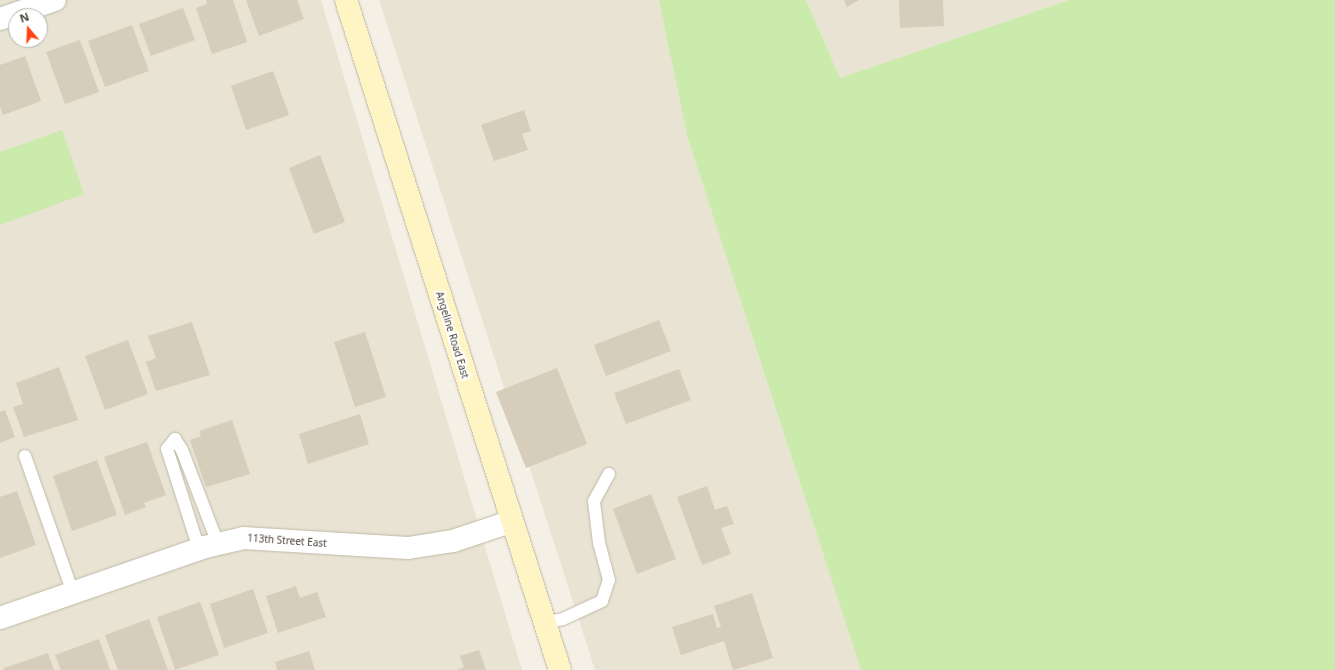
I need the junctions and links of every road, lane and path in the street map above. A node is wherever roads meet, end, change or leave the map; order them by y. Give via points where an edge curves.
1 (55, 0) edge
2 (346, 0) edge
3 (0, 19) edge
4 (25, 456) dead end
5 (608, 474) dead end
6 (510, 522) junction
7 (209, 546) junction
8 (72, 593) junction
9 (0, 618) edge
10 (544, 623) junction
11 (560, 670) edge

1 - 3 street
2 - 6 street, Angeline Road East
4 - 8 lane
5 - 10 lane via 594,501 599,543 609,580 602,601 562,619
6 - 7 street, 113th Street East via 453,541 408,548 243,538
6 - 10 street, Angeline Road East
7 - 7 lane via 182,450 175,439 167,449
7 - 8 street, 113th Street East
8 - 9 street, 113th Street East
10 - 11 street, Angeline Road East

